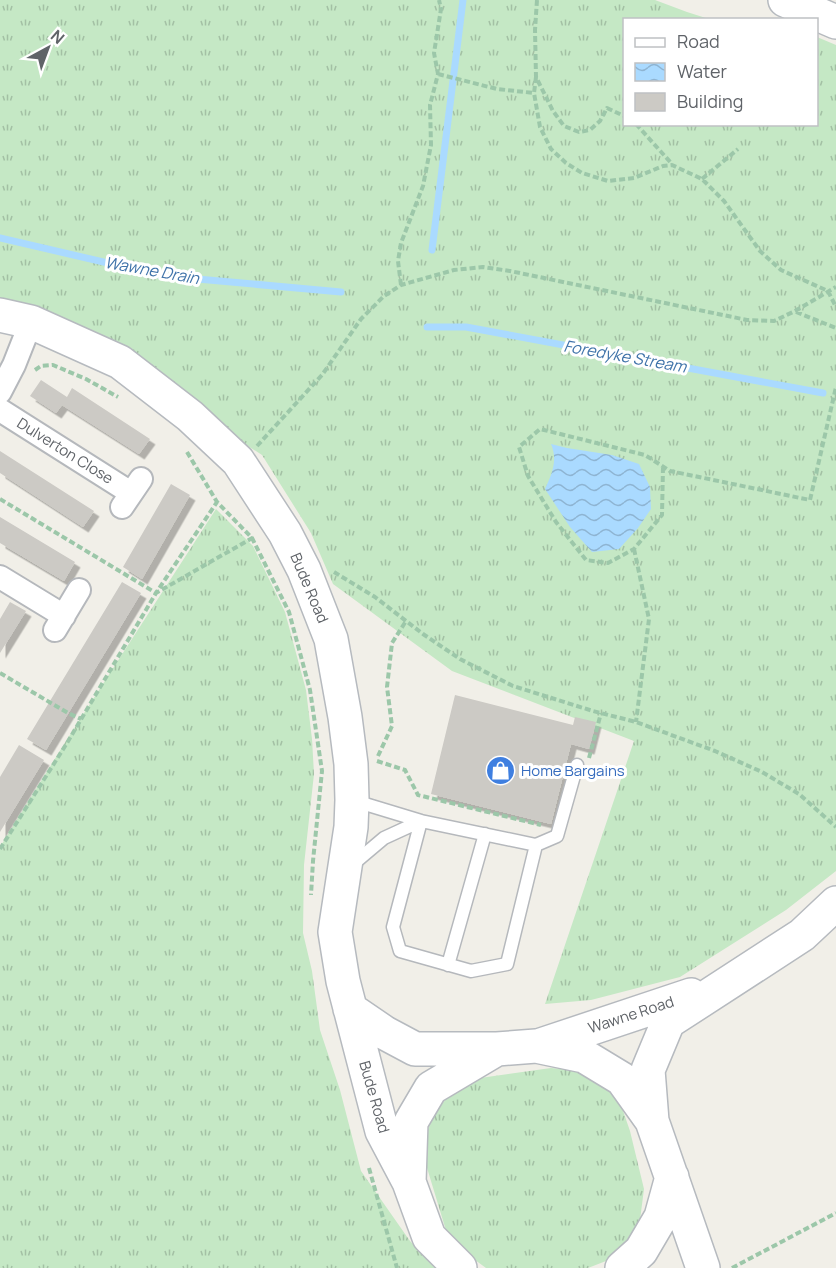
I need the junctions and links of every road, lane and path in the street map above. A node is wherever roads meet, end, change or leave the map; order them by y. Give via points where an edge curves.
1 (439, 0) edge
2 (537, 0) edge
3 (785, 0) edge
4 (836, 22) edge
5 (441, 75) junction
6 (536, 77) junction
7 (534, 93) junction
8 (623, 116) edge
9 (638, 126) edge
10 (738, 149) dead end
11 (672, 165) junction
12 (702, 179) junction
13 (401, 285) junction
14 (836, 287) edge
15 (828, 291) junction
16 (836, 307) edge
17 (795, 311) junction
18 (0, 315) edge
19 (31, 322) junction
20 (836, 328) edge
21 (14, 365) junction
22 (836, 387) edge
23 (0, 392) edge
24 (124, 401) dead end
25 (0, 410) edge
26 (183, 448) dead end
27 (238, 461) junction
28 (663, 467) junction
29 (131, 493) dead end
30 (0, 499) edge
31 (217, 502) junction
32 (264, 529) junction
33 (634, 549) junction
34 (332, 571) dead end
35 (0, 577) edge
36 (79, 590) dead end
37 (156, 593) junction
38 (406, 621) junction
39 (0, 673) edge
40 (601, 713) junction
41 (81, 719) junction
42 (636, 722) junction
43 (363, 762) junction
44 (582, 766) joint
45 (352, 800) junction
46 (421, 821) junction
47 (546, 826) dead end
48 (836, 827) edge
49 (485, 834) junction
50 (536, 845) junction
51 (0, 849) edge
52 (344, 871) junction
53 (836, 903) edge
54 (311, 904) dead end
55 (448, 965) junction
56 (725, 984) junction
57 (350, 1009) junction
58 (536, 1046) junction
59 (497, 1049) junction
60 (652, 1121) junction
61 (367, 1160) dead end
62 (672, 1177) junction
63 (409, 1182) junction
64 (836, 1213) edge
65 (425, 1253) edge
66 (397, 1268) edge
67 (460, 1268) edge
68 (622, 1268) edge
69 (703, 1268) edge
70 (732, 1268) edge

1 - 5 path via 434,52
2 - 6 path
3 - 4 street
5 - 7 path
5 - 13 path via 430,105 431,145 423,186 401,243
6 - 7 path
6 - 8 path via 564,126 579,132 590,130 607,108
7 - 11 path via 540,127 552,149 582,172 608,181 634,178
9 - 11 path
10 - 12 path
11 - 12 path
12 - 15 path via 724,201 760,251 781,270
13 - 17 path via 454,270 483,267 747,320 774,321
13 - 27 path via 361,319 322,375 253,450
14 - 15 path
15 - 16 path
15 - 17 path
17 - 20 path
18 - 19 street, Bude Road
19 - 21 street
19 - 27 street, Bude Road via 120,362 190,416
21 - 23 street
21 - 24 path via 31,372 53,365
22 - 28 path via 810,500
25 - 29 street, Dulverton Close
26 - 31 path
27 - 32 street, Bude Road
28 - 33 path via 662,515
28 - 33 path via 645,455 540,429 519,447 528,476 556,522 586,560 608,563
30 - 37 path
31 - 32 path
31 - 37 path
32 - 37 path
32 - 43 street, Bude Road via 285,533 304,570 331,639 345,717
32 - 54 path via 310,690 322,771
33 - 42 path via 649,619
34 - 38 path
35 - 36 street via 60,623
37 - 41 path
38 - 40 path via 460,659 513,686
38 - 43 path via 392,643 387,687 392,726
39 - 41 path
40 - 42 path
40 - 44 path
41 - 51 path
42 - 48 path via 762,772 799,794
43 - 45 street, Bude Road
43 - 47 path via 405,770 418,795
44 - 50 lane via 557,836
45 - 46 lane
45 - 52 street, Bude Road
46 - 49 lane
46 - 52 lane via 384,838
46 - 55 lane via 393,927 400,951
49 - 50 lane
49 - 55 lane
50 - 55 lane via 507,964 471,971
52 - 57 street, Bude Road via 335,932
53 - 56 street, Wawne Road via 802,935
56 - 58 street, Wawne Road
56 - 60 street, Wawne Road via 668,1022 648,1070
57 - 59 street via 415,1049
57 - 63 street, Bude Road via 382,1131
58 - 59 street
58 - 60 street via 584,1056 622,1079
59 - 63 street via 431,1088 411,1122
60 - 62 street
61 - 66 path
62 - 68 street via 661,1216 641,1251
62 - 69 street
63 - 65 street
64 - 70 path
65 - 67 street

